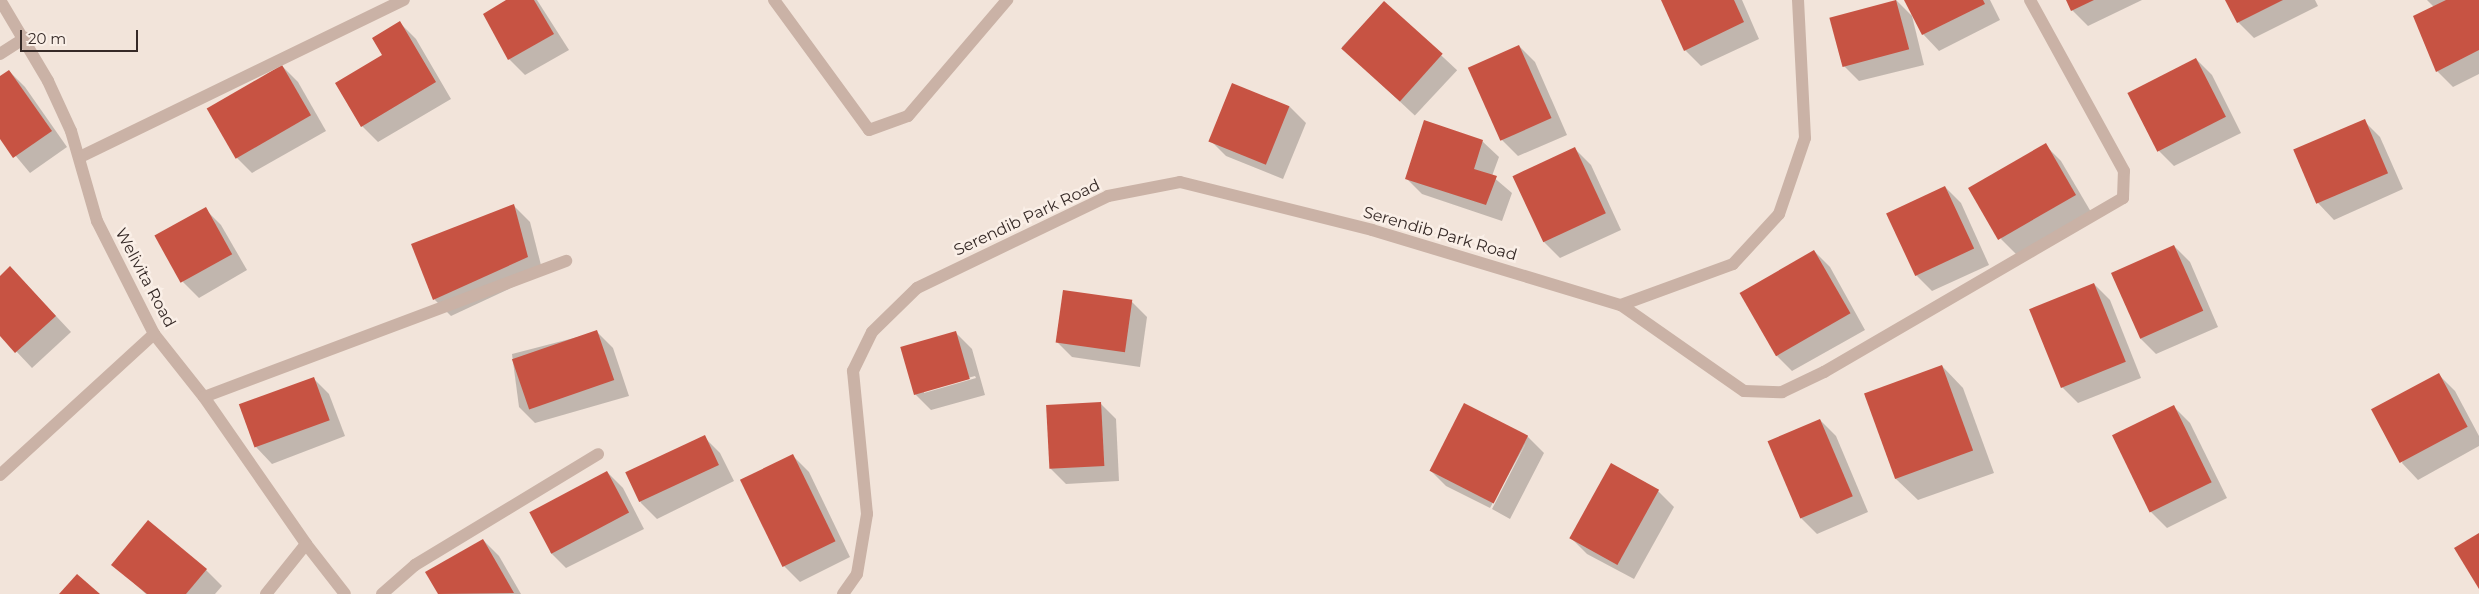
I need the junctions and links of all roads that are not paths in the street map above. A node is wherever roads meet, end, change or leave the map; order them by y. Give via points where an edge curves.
1 (0, 0) edge
2 (404, 0) edge
3 (774, 0) edge
4 (1007, 0) edge
5 (1798, 0) edge
6 (2030, 0) edge
7 (25, 38) junction
8 (0, 54) edge
9 (80, 157) junction
10 (566, 261) dead end
11 (1621, 305) junction
12 (154, 334) junction
13 (204, 397) junction
14 (598, 454) dead end
15 (0, 475) edge
16 (306, 544) junction
17 (266, 594) edge
18 (345, 594) edge
19 (382, 594) edge
20 (843, 594) edge

1 - 7 street, Welivita Road
2 - 9 street
3 - 4 street via 869,130 908,116
5 - 11 street via 1805,138 1780,214 1733,264
6 - 11 street, Serendib Park Road via 2124,171 2123,198 1824,372 1782,392 1744,391
7 - 8 street
7 - 9 street, Welivita Road via 48,81
9 - 12 street, Welivita Road via 98,221
10 - 13 street
11 - 20 street, Serendib Park Road via 1372,230 1180,182 1108,196 917,288 872,332 853,371 867,514 856,574
12 - 13 street, Welivita Road
12 - 15 street
13 - 16 street, Welivita Road
14 - 19 street via 414,565
16 - 17 street
16 - 18 street, Welivita Road

